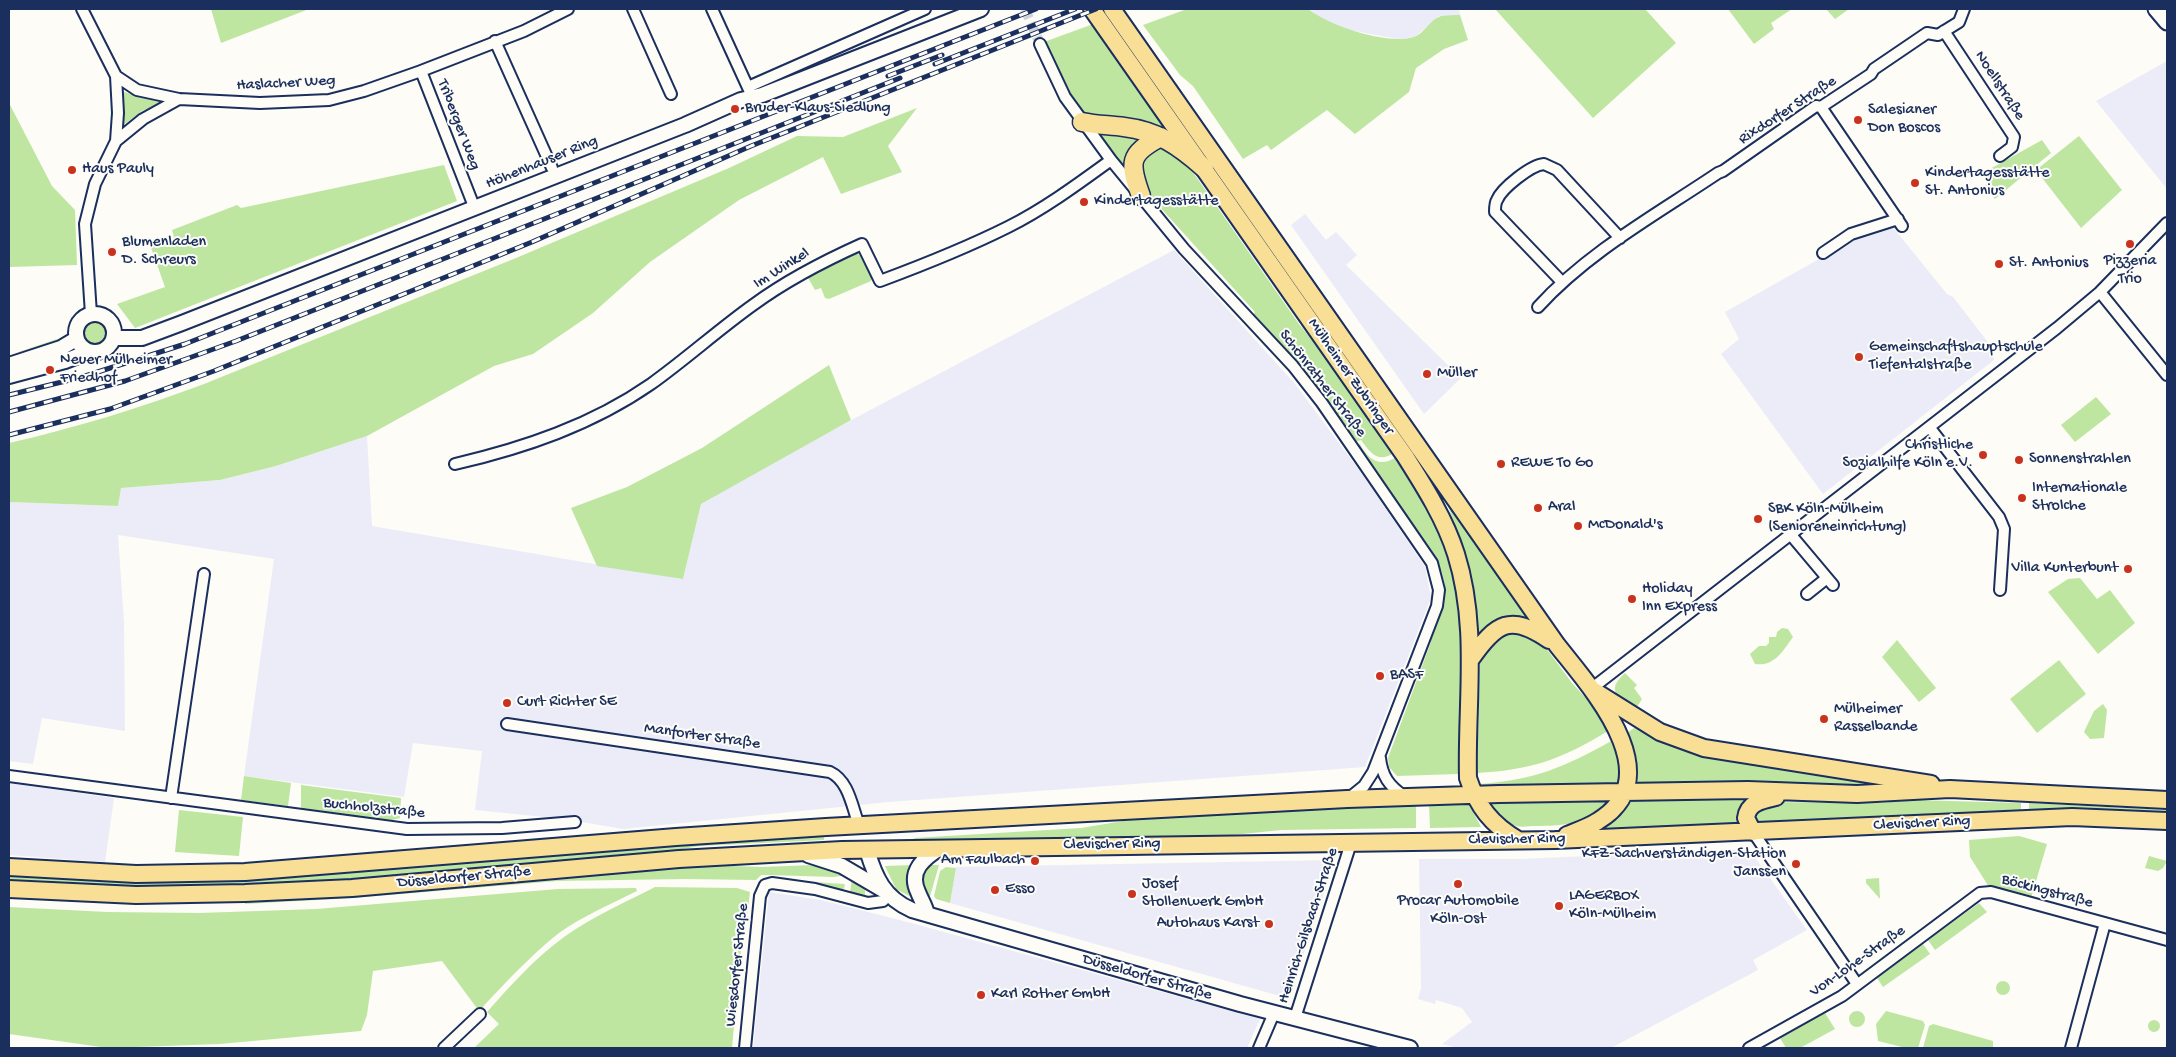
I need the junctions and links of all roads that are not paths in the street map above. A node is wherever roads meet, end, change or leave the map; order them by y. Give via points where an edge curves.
1 (82, 9) edge
2 (568, 9) edge
3 (632, 9) edge
4 (712, 9) edge
5 (925, 9) edge
6 (981, 9) edge
7 (1092, 9) edge
8 (1112, 9) edge
9 (1964, 9) edge
10 (2156, 9) edge
11 (2167, 22) edge
12 (1944, 31) junction
13 (495, 41) junction
14 (1040, 44) tunnel mouth
15 (421, 71) junction
16 (116, 76) junction
17 (750, 92) junction
18 (671, 94) dead end
19 (179, 99) junction
20 (1821, 107) junction
21 (1082, 122) junction
22 (1161, 138) junction
23 (116, 140) junction
24 (2000, 156) dead end
25 (1111, 160) junction
26 (552, 168) dead end
27 (1204, 168) junction
28 (1141, 196) junction
29 (475, 209) junction
30 (2167, 223) edge
31 (1620, 238) junction
32 (1823, 253) dead end
33 (1561, 281) junction
34 (2100, 292) junction
35 (1538, 307) dead end
36 (92, 314) junction
37 (114, 338) junction
38 (76, 339) junction
39 (88, 352) junction
40 (9, 364) edge
41 (2167, 375) edge
42 (9, 376) edge
43 (1930, 428) junction
44 (456, 464) dead end
45 (1791, 535) junction
46 (204, 574) dead end
47 (2000, 590) dead end
48 (1807, 594) dead end
49 (1557, 645) junction
50 (1471, 659) junction
51 (1591, 689) junction
52 (507, 724) dead end
53 (1380, 757) junction
54 (9, 776) edge
55 (1950, 790) junction
56 (1624, 791) junction
57 (1791, 793) junction
58 (1474, 795) junction
59 (1405, 797) junction
60 (171, 798) junction
61 (1347, 800) junction
62 (2167, 800) edge
63 (2167, 821) edge
64 (575, 822) dead end
65 (859, 826) junction
66 (1753, 832) junction
67 (1518, 840) junction
68 (1555, 840) junction
69 (1351, 843) junction
70 (940, 848) junction
71 (867, 850) junction
72 (796, 852) junction
73 (9, 867) edge
74 (9, 889) edge
75 (1980, 892) joint
76 (886, 893) junction
77 (927, 914) junction
78 (2106, 924) junction
79 (2167, 940) edge
80 (1857, 984) junction
81 (1274, 1013) junction
82 (480, 1014) dead end
83 (1295, 1018) junction
84 (444, 1048) edge
85 (745, 1048) edge
86 (1259, 1048) edge
87 (1410, 1048) edge
88 (1749, 1048) edge
89 (2071, 1048) edge

1 - 16 street, Haslacher Weg
2 - 13 street, Triberger Weg
3 - 18 street
4 - 17 street
5 - 17 street, Höhenhauser Ring
6 - 17 street, Höhenhauser Ring via 762,95
7 - 27 main road, Mülheimer Zubringer
8 - 49 main road, Mülheimer Zubringer
9 - 12 street, Rixdorfer Straße via 1959,22
10 - 11 main road
12 - 20 street, Rixdorfer Straße via 1938,35 1927,33
12 - 24 street, Noellstraße via 2014,137 2012,147
13 - 15 street, Triberger Weg
13 - 26 street
14 - 21 street, Schönrather Straße via 1065,97
15 - 19 street, Haslacher Weg via 364,92 328,100 260,103
15 - 29 street, Triberger Weg
16 - 19 street, Haslacher Weg via 137,90
16 - 23 street, Haslacher Weg
17 - 29 street, Höhenhauser Ring via 685,125
19 - 23 street, Haslacher Weg via 143,119
20 - 31 street, Rixdorfer Straße via 1816,106 1723,172 1718,172
20 - 32 street via 1900,223 1851,234
21 - 22 highway via 1145,131
21 - 25 street, Schönrather Straße
22 - 27 highway via 1174,142
22 - 28 highway via 1143,146 1135,158 1132,172
23 - 36 street, Haslacher Weg via 95,184 85,224
25 - 28 street, Schönrather Straße
25 - 44 street, Im Winkel via 1062,196 1009,227 880,281 862,244 827,260 755,304 651,384 616,406 542,440
27 - 50 main road, Mülheimer Zubringer via 1405,456 1431,500 1448,532 1462,580
28 - 53 street, Schönrather Straße via 1184,249 1299,373 1432,563 1439,590 1437,606
29 - 37 street, Höhenhauser Ring via 142,338
30 - 34 street
31 - 33 street, Rixdorfer Straße
31 - 33 street via 1557,170 1544,164 1529,170 1501,193 1495,202 1495,212
33 - 35 street, Rixdorfer Straße
34 - 41 street
34 - 43 street
36 - 37 street via 105,317 111,323
36 - 38 street via 79,322
37 - 39 street via 107,349
38 - 39 street
38 - 40 street via 61,348
39 - 42 street
43 - 45 street
43 - 47 street via 2004,528
45 - 48 street via 1830,582
45 - 51 street
46 - 60 street
49 - 50 main road via 1524,625 1506,625 1489,634
49 - 51 main road, Mülheimer Zubringer
50 - 58 main road, Mülheimer Zubringer via 1468,778
51 - 55 main road, Clevischer Ring via 1660,732 1704,748 1920,782
51 - 56 main road via 1623,742 1628,765
52 - 65 street, Manforter Straße via 830,772 837,775 843,784
53 - 59 street via 1381,770 1387,781
53 - 61 street, Schönrather Straße via 1364,786
54 - 60 street, Buchholzstraße
55 - 57 main road, Clevischer Ring
55 - 62 main road, Clevischer Ring
56 - 57 main road, Clevischer Ring
56 - 58 main road, Clevischer Ring
56 - 68 main road via 1614,807 1599,820
57 - 66 main road via 1758,802 1749,808 1746,818
58 - 59 main road, Clevischer Ring
58 - 67 main road, Mülheimer Zubringer via 1491,821
59 - 61 main road, Clevischer Ring
60 - 64 street, Buchholzstraße via 407,829 502,828
61 - 65 main road, Clevischer Ring
63 - 66 main road, Clevischer Ring via 2072,817
65 - 71 main road
65 - 73 main road, Düsseldorfer Straße via 676,837 245,872 136,874
66 - 68 main road, Clevischer Ring
66 - 80 street
67 - 68 main road, Clevischer Ring
67 - 69 main road, Clevischer Ring
69 - 70 main road, Clevischer Ring
69 - 83 street, Heinrich-Gilsbach-Straße
70 - 71 main road, Clevischer Ring
70 - 77 street via 925,858 915,874 916,887
71 - 72 main road, Düsseldorfer Straße
71 - 76 street via 875,876
72 - 74 main road, Düsseldorfer Straße via 352,888 136,895
72 - 76 street, Düsseldorfer Straße via 842,866
75 - 78 street, Böckingstraße via 1992,892
75 - 80 street, Von-Lohe-Straße
76 - 77 street, Düsseldorfer Straße via 906,907
76 - 85 street, Wiesdorfer Straße via 882,901 868,903 815,889 772,883 765,885 760,896
77 - 81 street, Düsseldorfer Straße
78 - 79 street, Böckingstraße
78 - 89 street, Böckingstraße
80 - 88 street, Von-Lohe-Straße via 1842,996
81 - 83 street, Düsseldorfer Straße
81 - 86 street
82 - 84 street
83 - 87 street, Düsseldorfer Straße

